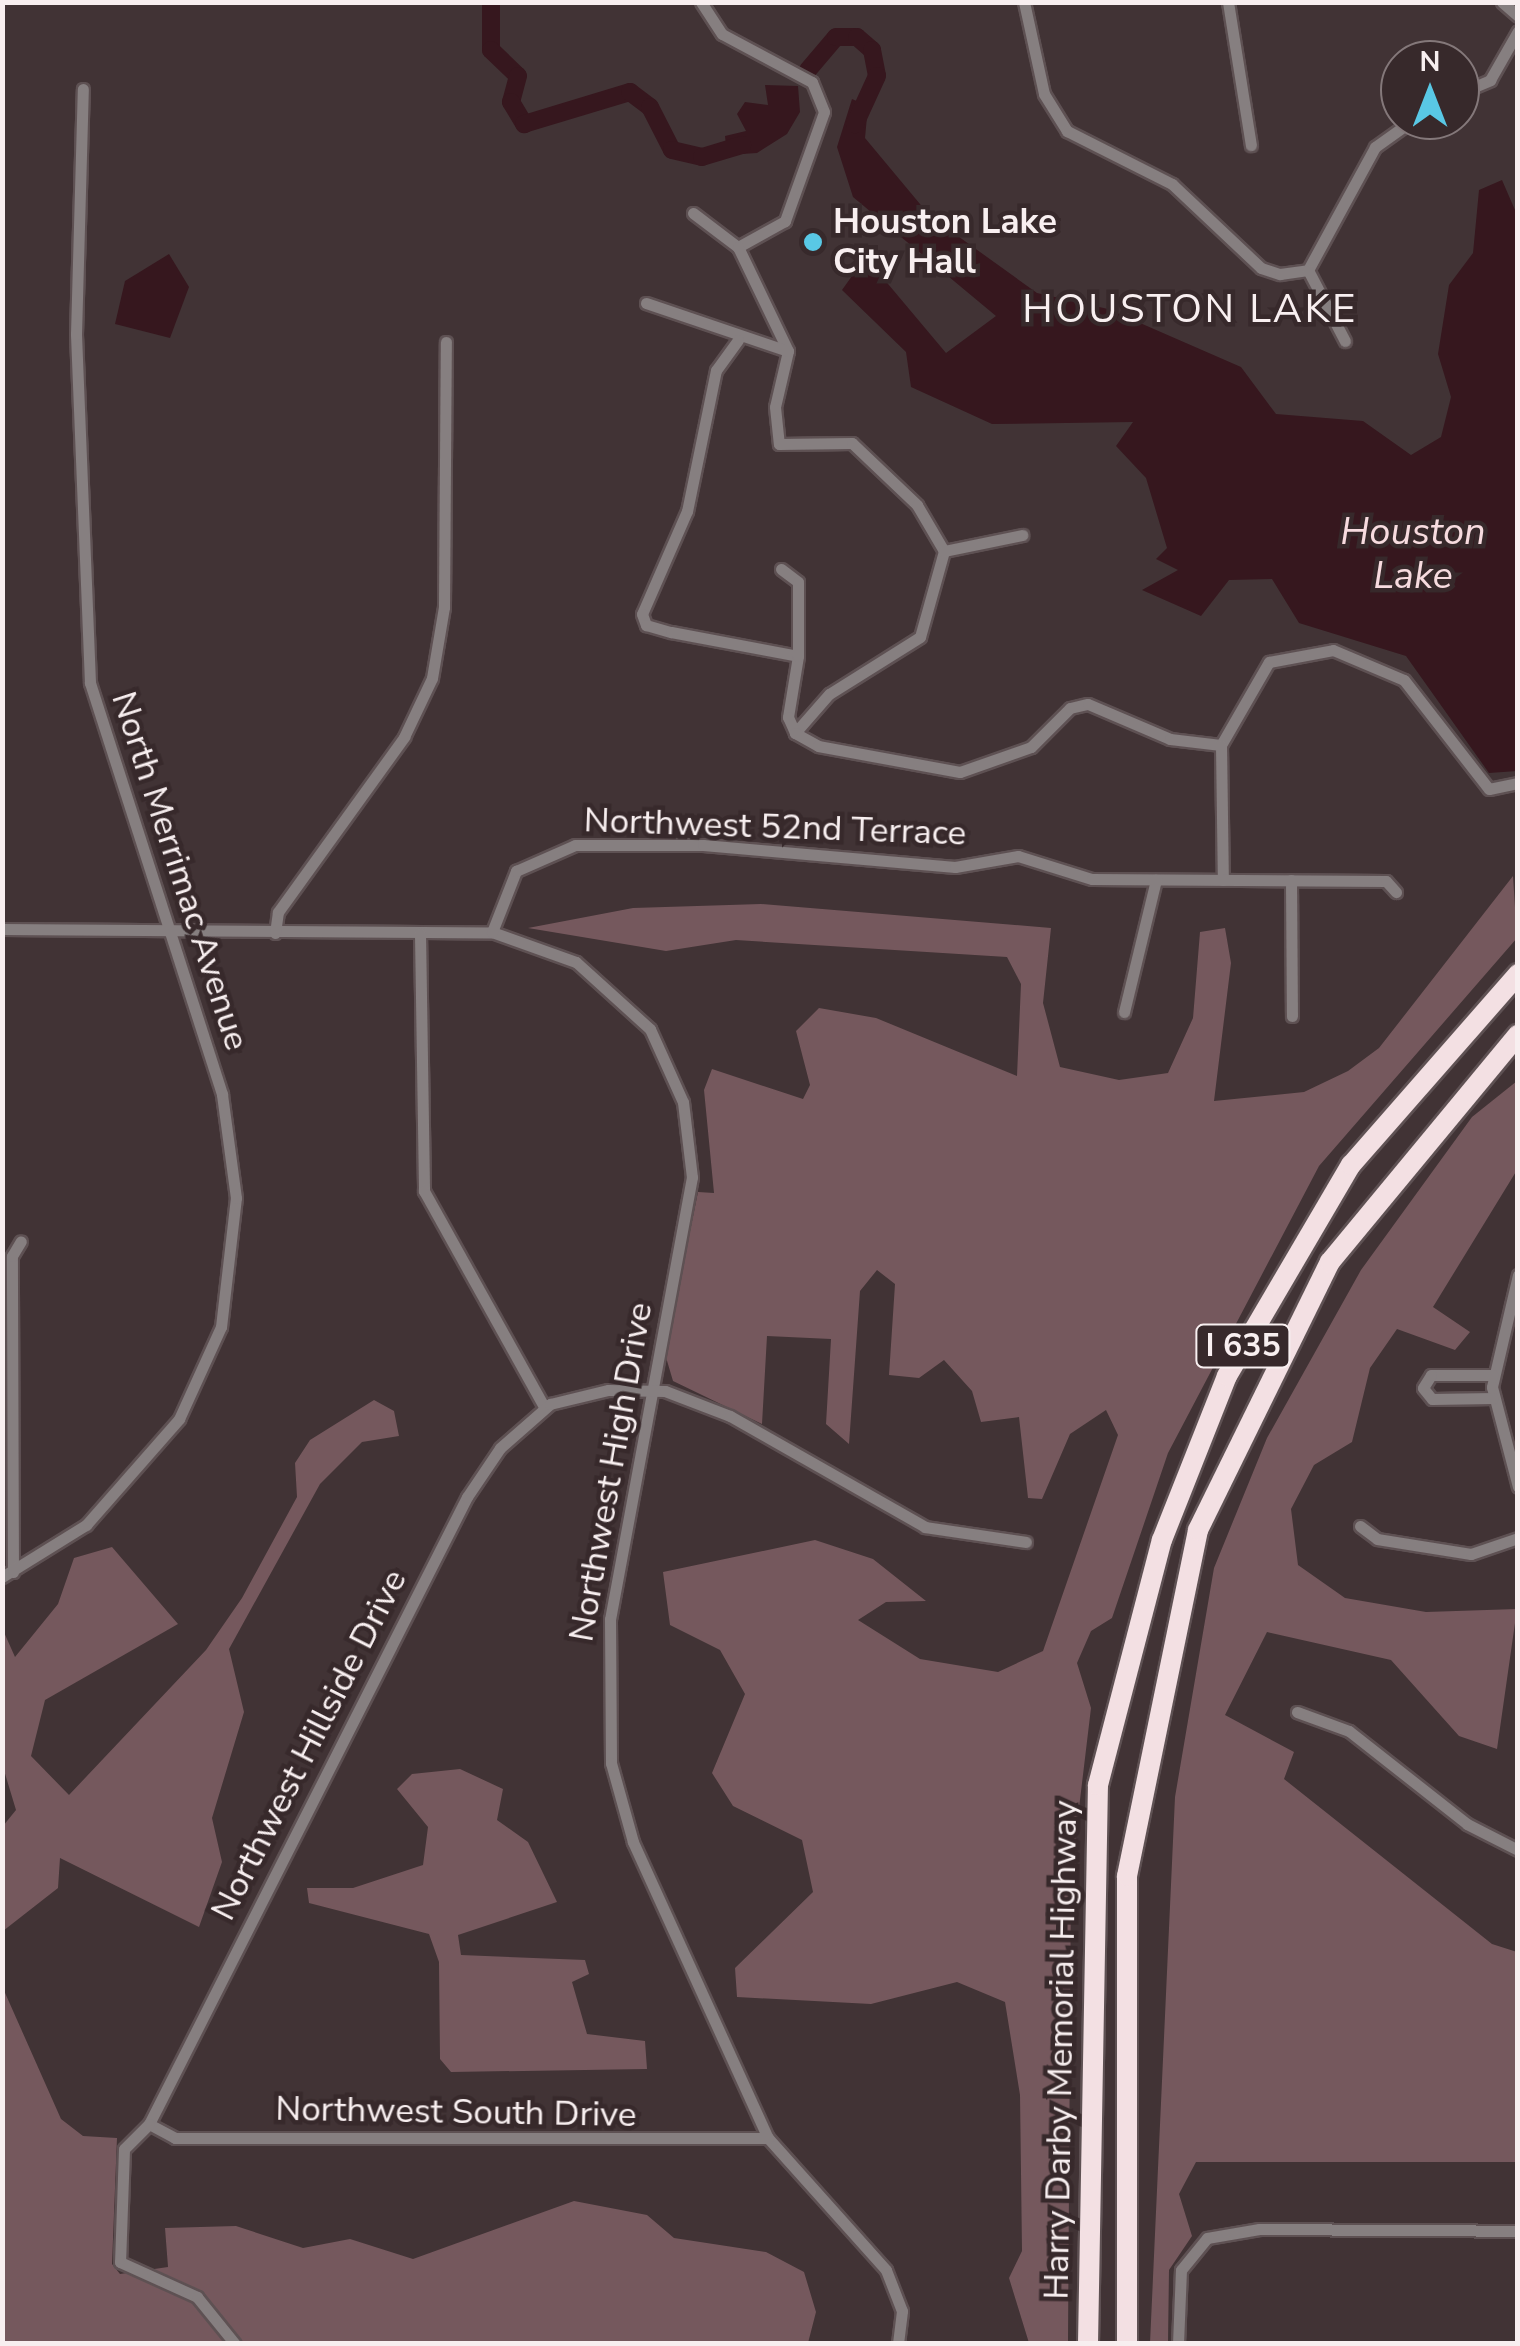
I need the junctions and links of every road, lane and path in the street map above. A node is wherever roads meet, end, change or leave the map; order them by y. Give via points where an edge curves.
1 (701, 2) edge
2 (1024, 2) edge
3 (1228, 2) edge
4 (1502, 2) edge
5 (1518, 16) edge
6 (1518, 32) edge
7 (1480, 85) edge
8 (83, 89) dead end
9 (1385, 140) edge
10 (1251, 145) dead end
11 (693, 213) dead end
12 (738, 247) junction
13 (1308, 270) junction
14 (646, 303) dead end
15 (738, 340) junction
16 (1345, 341) dead end
17 (446, 342) dead end
18 (788, 351) junction
19 (1022, 535) dead end
20 (944, 551) junction
21 (780, 568) dead end
22 (798, 656) junction
23 (795, 733) junction
24 (1221, 744) junction
25 (1518, 783) edge
26 (1156, 880) junction
27 (1223, 880) junction
28 (1291, 880) junction
29 (1396, 892) dead end
30 (2, 929) edge
31 (173, 930) junction
32 (274, 932) junction
33 (420, 932) junction
34 (492, 932) junction
35 (1518, 974) edge
36 (1124, 1012) dead end
37 (1292, 1016) dead end
38 (1515, 1040) edge
39 (21, 1241) dead end
40 (1518, 1274) edge
41 (1493, 1374) junction
42 (650, 1389) junction
43 (1493, 1398) junction
44 (544, 1408) junction
45 (1518, 1487) edge
46 (1360, 1526) dead end
47 (1518, 1538) edge
48 (1026, 1542) dead end
49 (8, 1574) edge
50 (1298, 1712) dead end
51 (1518, 1850) edge
52 (149, 2124) junction
53 (768, 2138) junction
54 (1518, 2231) edge
55 (235, 2344) edge
56 (898, 2344) edge
57 (1088, 2344) edge
58 (1127, 2344) edge
59 (1178, 2344) edge

1 - 12 street via 722,34 812,82 824,112 802,194 779,226
2 - 13 street via 1044,94 1067,130 1172,184 1261,268
3 - 10 street
4 - 5 street
6 - 7 street via 1490,80
8 - 31 street, North Merrimac Avenue via 82,624 121,789
9 - 13 street
11 - 12 street
12 - 18 street
13 - 16 street
14 - 15 street
15 - 18 street
15 - 22 street via 716,370 687,511 642,614 646,625 671,632 724,635
17 - 32 street via 444,607 432,678 404,737 278,912
18 - 20 street via 775,407 779,444 852,444 916,505
19 - 20 street
20 - 23 street via 920,636 829,694
21 - 22 street via 798,582
22 - 23 street via 788,717
23 - 24 street via 818,746 960,772 1031,746 1070,708 1088,704 1108,705 1170,740
24 - 25 street via 1269,662 1333,650 1404,680 1494,791
24 - 27 street
26 - 27 street, Northwest 52nd Terrace
26 - 34 street, Northwest 52nd Terrace via 1076,876 1018,856 955,867 702,845 575,845 516,871
26 - 36 street
27 - 28 street, Northwest 52nd Terrace
28 - 29 street, Northwest 52nd Terrace via 1386,881
28 - 37 street
30 - 31 street
31 - 32 street
31 - 49 street, North Merrimac Avenue via 234,1156 220,1327 158,1448 86,1526
32 - 33 street
33 - 34 street
33 - 44 street via 424,1192
34 - 42 street, Northwest High Drive via 596,976 650,1029 674,1073 692,1177
35 - 57 highway, Harry Darby Memorial Highway / I 635 via 1340,1181 1226,1376 1162,1540 1098,1785
38 - 58 highway, Harry Darby Memorial Highway / I 635 via 1330,1262 1198,1530 1127,1876
39 - 49 street via 12,1256
40 - 41 street
41 - 43 street
41 - 43 street via 1431,1375 1423,1388 1432,1399
42 - 44 street via 591,1392
42 - 48 street via 730,1416 925,1527
42 - 53 street, Northwest High Drive via 608,1632 611,1763 633,1842
43 - 45 street
44 - 52 street, Northwest Hillside Drive via 466,1496
46 - 47 street via 1377,1539 1471,1554
50 - 51 street via 1349,1731 1468,1824
52 - 53 street, Northwest South Drive via 175,2138
52 - 55 street, Northwest Hillside Drive via 124,2149 120,2262 197,2298
53 - 56 street, Northwest High Drive via 886,2270 902,2311
54 - 59 street via 1259,2228 1191,2251 1179,2278

